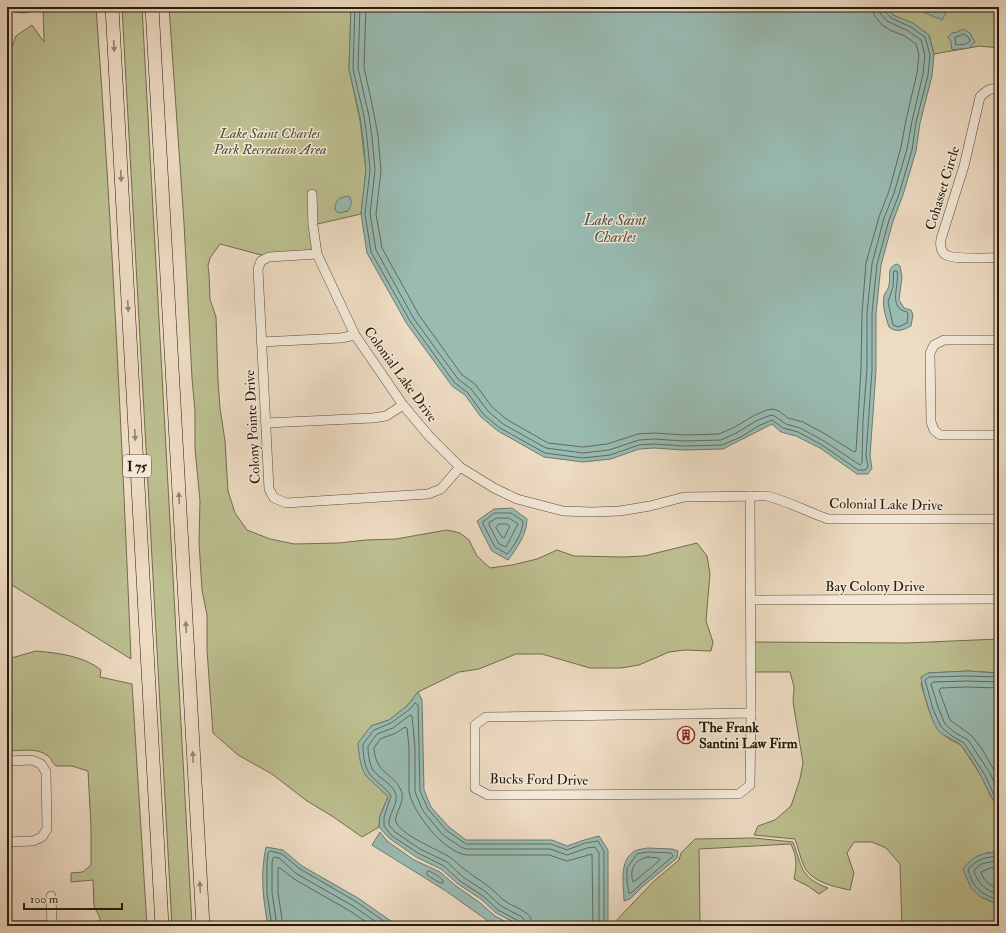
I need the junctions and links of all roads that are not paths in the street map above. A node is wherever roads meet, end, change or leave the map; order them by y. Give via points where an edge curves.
1 (112, 7) edge
2 (152, 7) edge
3 (999, 89) edge
4 (312, 194) dead end
5 (317, 254) junction
6 (999, 258) edge
7 (355, 335) junction
8 (999, 340) edge
9 (261, 342) junction
10 (403, 405) junction
11 (266, 423) junction
12 (999, 435) edge
13 (460, 468) junction
14 (750, 496) junction
15 (999, 519) edge
16 (999, 599) edge
17 (750, 600) junction
18 (751, 713) junction
19 (7, 761) edge
20 (7, 842) edge
21 (51, 896) dead end
22 (7, 925) edge
23 (52, 926) edge
24 (162, 926) edge
25 (203, 926) edge

1 -> 24 highway, I 75
25 -> 2 highway
3 - 6 street, Cohasset Circle via 986,90 980,97 964,166 940,239 940,248 945,255 952,257
4 - 5 street, Colonial Lake Drive
5 - 7 street, Colonial Lake Drive
5 - 9 street, Colony Pointe Drive via 269,257 261,261 258,269
7 - 9 street
7 - 10 street, Colonial Lake Drive
8 - 12 street via 944,340 934,345 930,353 931,422 934,430 940,435
9 - 11 street, Colony Pointe Drive
10 - 11 street via 386,416 373,418
10 - 13 street, Colonial Lake Drive
11 - 13 street, Colony Pointe Drive via 269,489 274,498 286,503 428,494 441,489
13 - 14 street, Colonial Lake Drive via 517,499 563,511 620,510 650,506 684,497
14 - 15 street, Colonial Lake Drive via 767,496 828,518
14 - 17 street, Bucks Ford Drive
16 - 17 street, Bay Colony Drive
17 - 18 street, Bucks Ford Drive
18 - 18 street, Bucks Ford Drive via 750,785 739,794 488,795 475,788 475,725 486,717
19 - 20 street via 32,760 41,764 46,772 47,829 42,837 33,841
21 - 23 street
22 - 23 street

